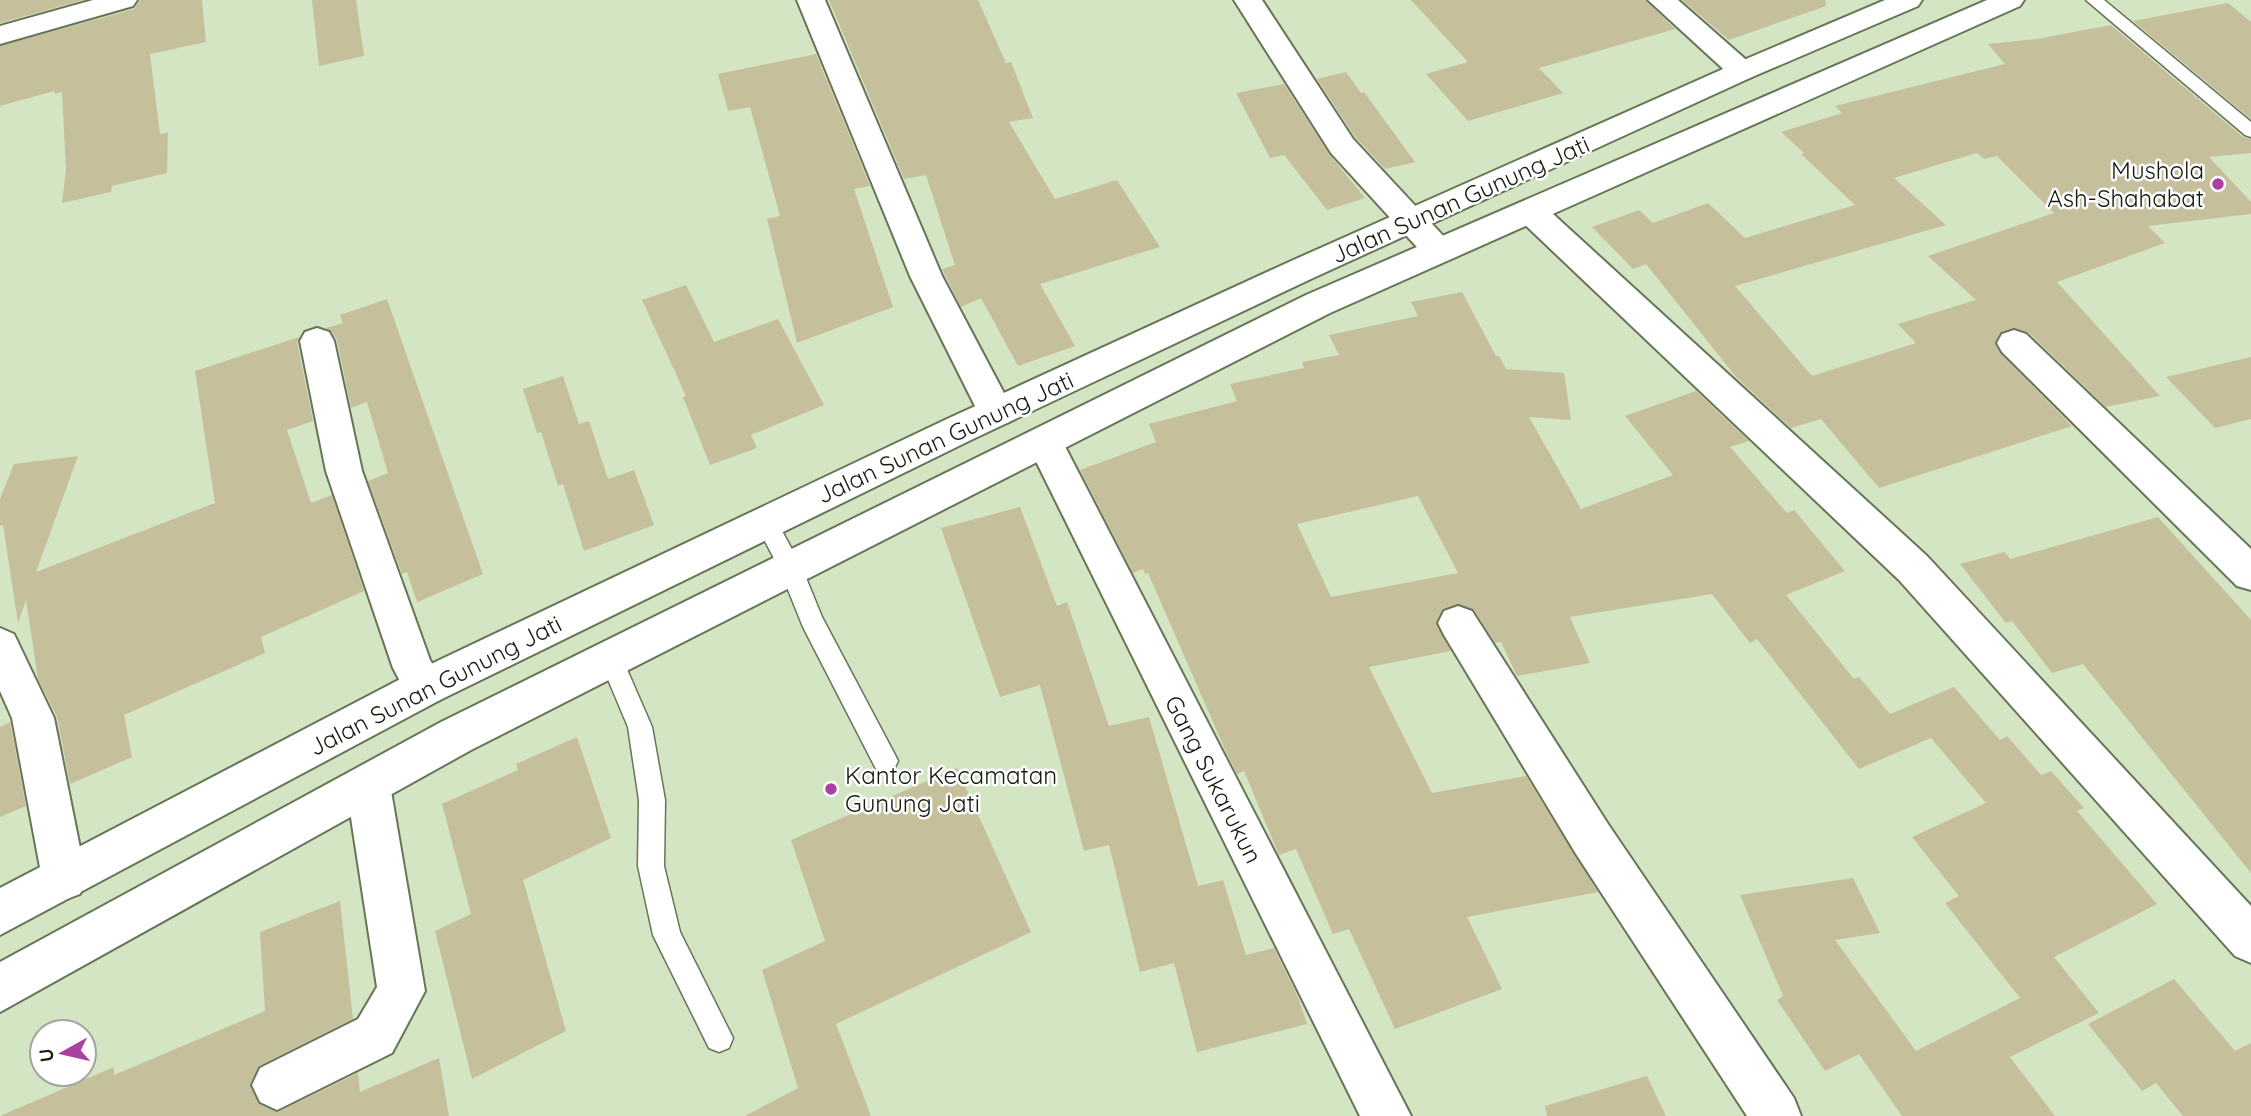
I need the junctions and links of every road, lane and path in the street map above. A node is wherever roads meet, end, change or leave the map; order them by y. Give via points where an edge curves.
1 (122, 0) edge
2 (811, 0) edge
3 (1248, 0) edge
4 (1662, 0) edge
5 (1908, 0) edge
6 (2010, 0) edge
7 (2094, 0) edge
8 (0, 35) edge
9 (1742, 71) junction
10 (2249, 127) edge
11 (1530, 211) junction
12 (1410, 222) junction
13 (1437, 249) junction
14 (317, 341) dead end
15 (2014, 343) dead end
16 (996, 412) junction
17 (1044, 441) junction
18 (766, 522) junction
19 (791, 568) junction
20 (2251, 574) edge
21 (1458, 623) dead end
22 (0, 646) edge
23 (611, 658) junction
24 (425, 687) junction
25 (885, 761) dead end
26 (368, 785) junction
27 (64, 878) junction
28 (0, 912) edge
29 (2251, 940) edge
30 (0, 988) edge
31 (719, 1038) dead end
32 (277, 1085) dead end
33 (1385, 1116) edge
34 (1776, 1116) edge

1 - 8 main road
2 - 16 main road via 926,276
3 - 12 main road via 1342,146
4 - 9 main road
5 - 9 main road, Jalan Sunan Gunung Jati
6 - 11 main road
7 - 10 lane
9 - 12 main road, Jalan Sunan Gunung Jati
11 - 13 main road
11 - 29 main road via 1913,568
12 - 13 main road
12 - 16 main road, Jalan Sunan Gunung Jati
13 - 17 main road
14 - 24 main road via 344,471 413,668
15 - 20 main road
16 - 18 main road, Jalan Sunan Gunung Jati
17 - 19 main road
17 - 33 main road, Gang Sukarukun
18 - 19 lane
18 - 24 main road, Jalan Sunan Gunung Jati
19 - 23 main road
19 - 25 lane via 811,620
21 - 34 main road via 1592,839
22 - 27 main road via 33,718
23 - 26 main road
23 - 31 lane via 640,727 652,800 651,866 667,935
24 - 27 main road, Jalan Sunan Gunung Jati
26 - 30 main road
26 - 32 main road via 401,991 375,1035
27 - 28 main road, Jalan Sunan Gunung Jati

